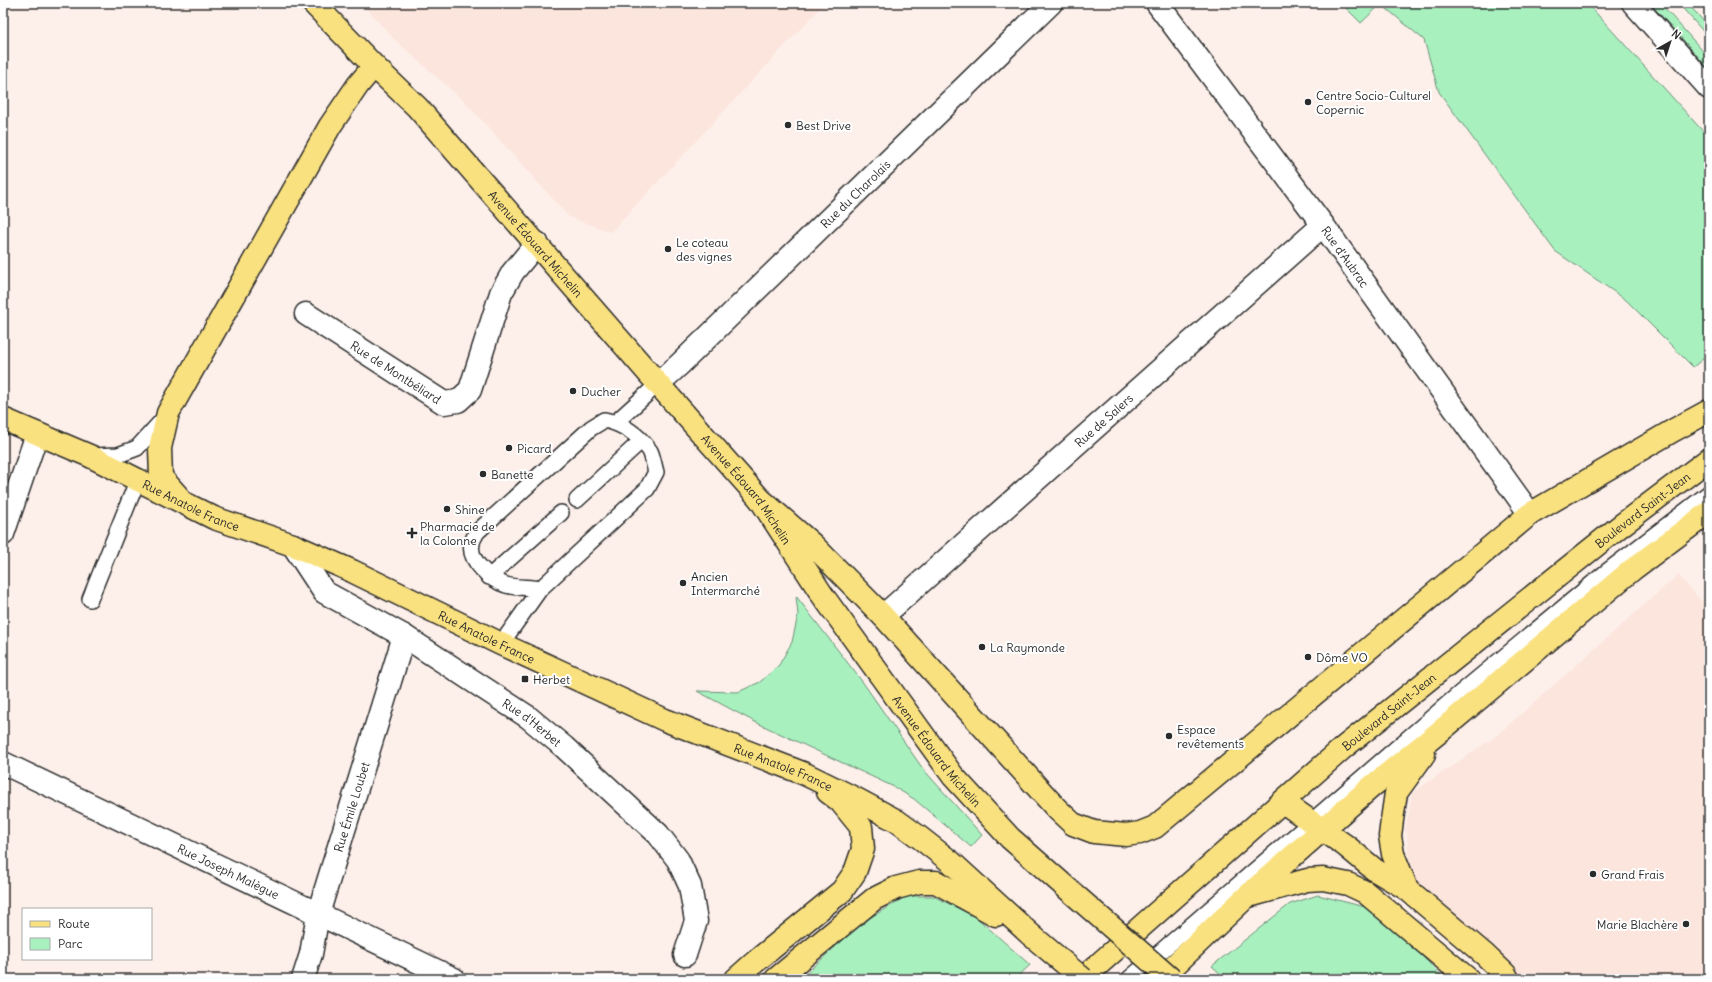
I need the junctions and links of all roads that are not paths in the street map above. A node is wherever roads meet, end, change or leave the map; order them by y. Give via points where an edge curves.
1 (313, 3) edge
2 (1051, 3) edge
3 (1157, 3) edge
4 (1633, 3) edge
5 (374, 66) junction
6 (1709, 88) edge
7 (1323, 225) junction
8 (537, 243) junction
9 (306, 314) dead end
10 (658, 384) junction
11 (1709, 412) edge
12 (168, 413) junction
13 (3, 419) edge
14 (616, 422) junction
15 (37, 434) junction
16 (641, 441) junction
17 (90, 456) junction
18 (1709, 459) edge
19 (138, 479) junction
20 (1709, 493) edge
21 (760, 499) junction
22 (576, 500) dead end
23 (185, 503) junction
24 (561, 512) dead end
25 (1709, 512) edge
26 (1530, 514) junction
27 (3, 534) edge
28 (293, 545) junction
29 (489, 577) junction
30 (540, 589) junction
31 (90, 599) dead end
32 (883, 616) junction
33 (404, 636) junction
34 (501, 644) junction
35 (1438, 733) junction
36 (3, 763) edge
37 (805, 774) junction
38 (1283, 802) junction
39 (1317, 825) junction
40 (1407, 889) junction
41 (1246, 897) junction
42 (318, 914) junction
43 (1031, 935) junction
44 (685, 955) dead end
45 (303, 979) edge
46 (454, 979) edge
47 (736, 979) edge
48 (776, 979) edge
49 (1083, 979) edge
50 (1129, 979) edge
51 (1160, 979) edge
52 (1171, 979) edge
53 (1468, 979) edge
54 (1508, 979) edge

1 - 5 main road, Avenue Édouard Michelin
2 - 10 street, Rue du Charolais
3 - 7 street, Rue d'Aubrac
4 - 6 street
5 - 8 main road, Avenue Édouard Michelin via 417,107
5 - 12 main road via 330,126
7 - 26 street, Rue d'Aubrac
7 - 32 street, Rue de Salers
8 - 9 street, Rue de Montbéliard via 513,272 501,293 470,390 458,401 444,403
8 - 10 main road, Avenue Édouard Michelin
10 - 14 lane
10 - 21 main road, Avenue Édouard Michelin
11 - 26 main road
12 - 17 lane via 137,448 118,455
12 - 23 main road via 160,448 161,477
13 - 15 main road, Rue Anatole France
14 - 16 lane via 630,430
14 - 29 lane via 604,420 591,428 477,532 471,544 474,556
15 - 17 main road, Rue Anatole France
15 - 27 street
16 - 22 lane
16 - 30 lane via 650,452 656,472 647,489
17 - 19 main road, Rue Anatole France
18 - 38 main road, Boulevard Saint-Jean via 1619,526 1438,671 1343,748
19 - 23 main road, Rue Anatole France
19 - 31 lane
20 - 39 lane via 1605,573 1453,699
21 - 32 main road via 813,544
21 - 52 main road, Avenue Édouard Michelin, bridge via 823,596 953,776 1010,838
23 - 28 main road, Rue Anatole France via 214,518
24 - 29 lane
25 - 35 main road via 1633,569
26 - 32 main road via 1155,827 1140,833 1126,835 1094,832 1073,824
28 - 33 street, Rue d'Herbet via 324,592
28 - 34 main road, Rue Anatole France
29 - 30 lane via 506,585
30 - 34 lane
33 - 42 street, Rue Émile Loubet
33 - 44 street, Rue d'Herbet via 528,716 658,834 678,860 690,886 696,921
34 - 37 main road, Rue Anatole France via 665,720
35 - 39 main road via 1371,787
35 - 40 main road via 1396,793 1390,836 1393,854
36 - 42 street, Rue Joseph Malègue
37 - 43 main road, Rue Anatole France via 897,821 951,862
37 - 47 main road via 840,801 861,827 863,849 855,872 842,891
38 - 39 main road
38 - 49 main road, Boulevard Saint-Jean
39 - 40 main road via 1375,870
39 - 41 main road via 1292,855
39 - 50 lane
40 - 54 main road via 1486,955
41 - 51 main road
41 - 53 main road via 1307,880 1348,884 1365,892
42 - 45 street, Rue Émile Loubet via 311,954
42 - 46 street, Rue Joseph Malègue
43 - 48 main road via 936,882 919,882 896,888 874,899
43 - 49 main road, bridge

